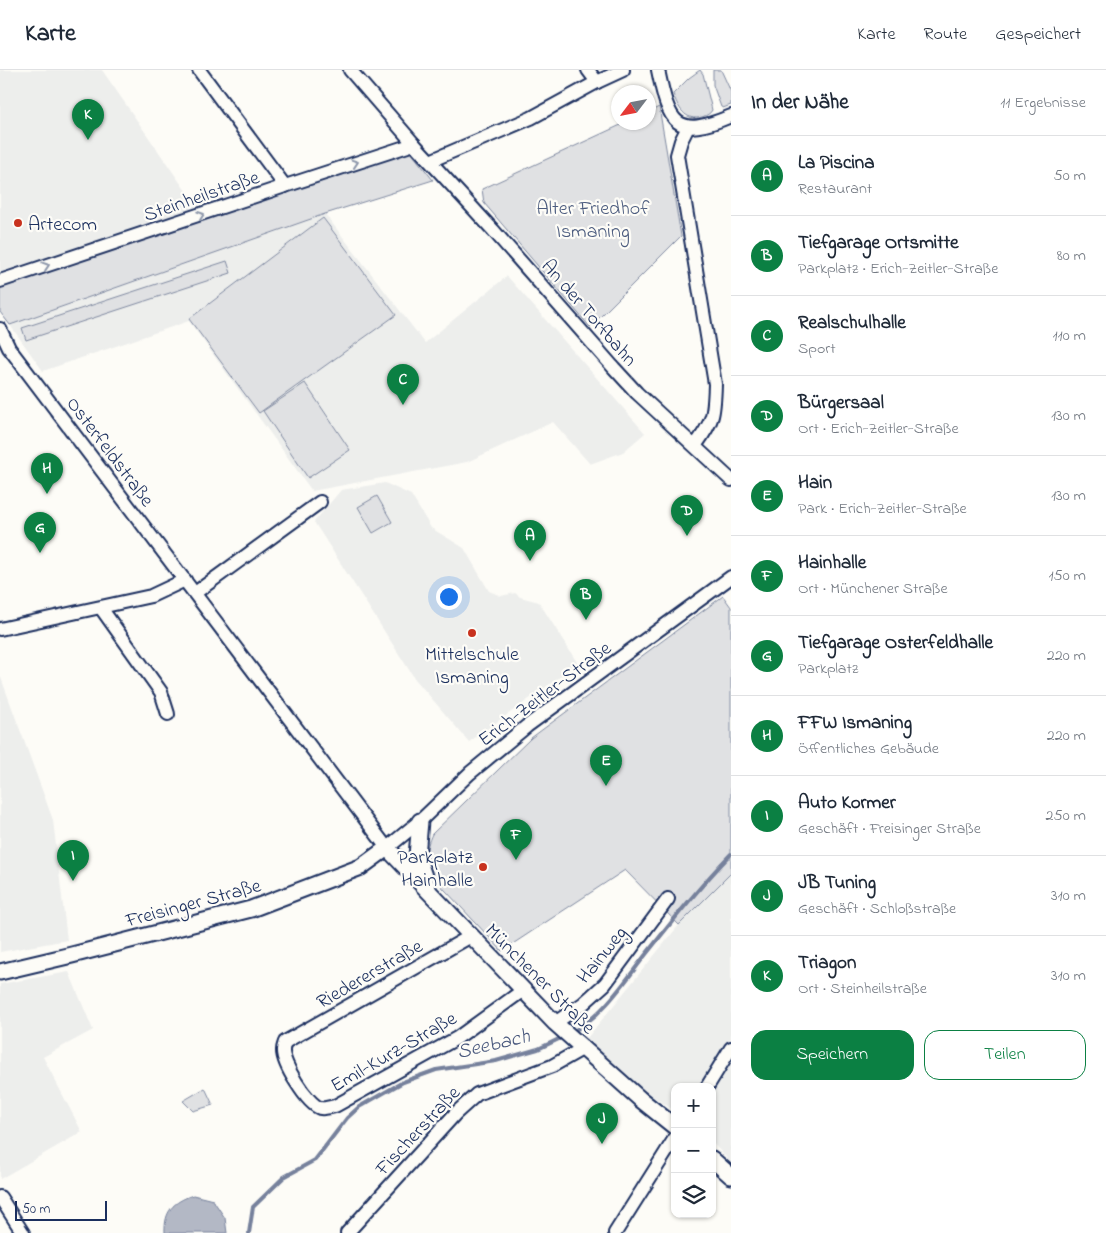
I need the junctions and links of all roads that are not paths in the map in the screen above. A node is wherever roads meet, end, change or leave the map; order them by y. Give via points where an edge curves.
1 (199, 70) edge
2 (350, 70) edge
3 (588, 70) edge
4 (623, 70) edge
5 (658, 70) edge
6 (597, 82) junction
7 (731, 116) edge
8 (688, 127) junction
9 (414, 144) junction
10 (430, 161) junction
11 (285, 186) junction
12 (0, 281) edge
13 (0, 329) edge
14 (695, 446) junction
15 (731, 480) edge
16 (320, 502) dead end
17 (731, 577) edge
18 (185, 580) junction
19 (195, 593) junction
20 (102, 608) junction
21 (0, 629) edge
22 (168, 714) dead end
23 (420, 821) junction
24 (387, 848) junction
25 (429, 892) junction
26 (668, 899) dead end
27 (471, 936) junction
28 (0, 972) edge
29 (522, 991) junction
30 (558, 1026) junction
31 (285, 1042) joint
32 (578, 1045) junction
33 (731, 1048) edge
34 (709, 1083) edge
35 (671, 1124) edge
36 (671, 1144) edge
37 (716, 1163) edge
38 (731, 1176) edge
39 (0, 1197) edge
40 (356, 1230) edge
41 (23, 1233) edge
42 (615, 1233) edge

1 - 11 street
2 - 9 street, An der Torfbahn
3 - 6 street
4 - 6 street
5 - 8 street via 670,114
6 - 10 street via 531,118
7 - 8 street via 701,127
8 - 14 street via 677,155 715,384 714,411 709,426
9 - 10 street, An der Torfbahn
11 -> 9 street, Steinheilstraße
10 - 14 street, An der Torfbahn via 637,394
12 -> 11 street, Steinheilstraße
13 - 18 street, Osterfeldstraße via 9,348
14 - 15 street, An der Torfbahn
16 - 19 street
17 - 23 street, Erich-Zeitler-Straße via 527,726 470,773
18 - 19 street, Osterfeldstraße
18 - 20 street via 151,596
19 - 24 street, Osterfeldstraße
20 - 21 street
20 - 22 street via 161,692
23 - 24 street, Erich-Zeitler-Straße
23 - 25 main road via 418,856
24 - 25 main road, Münchener Straße
24 - 28 main road, Freisinger Straße via 361,867 251,909
25 - 27 main road, Münchener Straße
26 - 30 street, Hainweg via 605,984
27 - 29 main road, Münchener Straße
27 - 31 street, Riedererstraße
29 - 30 main road, Münchener Straße
29 - 31 street, Emil-Kurz-Straße via 457,1038 335,1106 321,1108 302,1092 282,1051
30 - 32 main road, Münchener Straße
32 - 35 main road, Münchener Straße
32 - 40 street, Fischerstraße via 552,1066 477,1094 444,1125
33 - 34 street
36 - 42 street
37 - 38 main road
39 - 41 street

